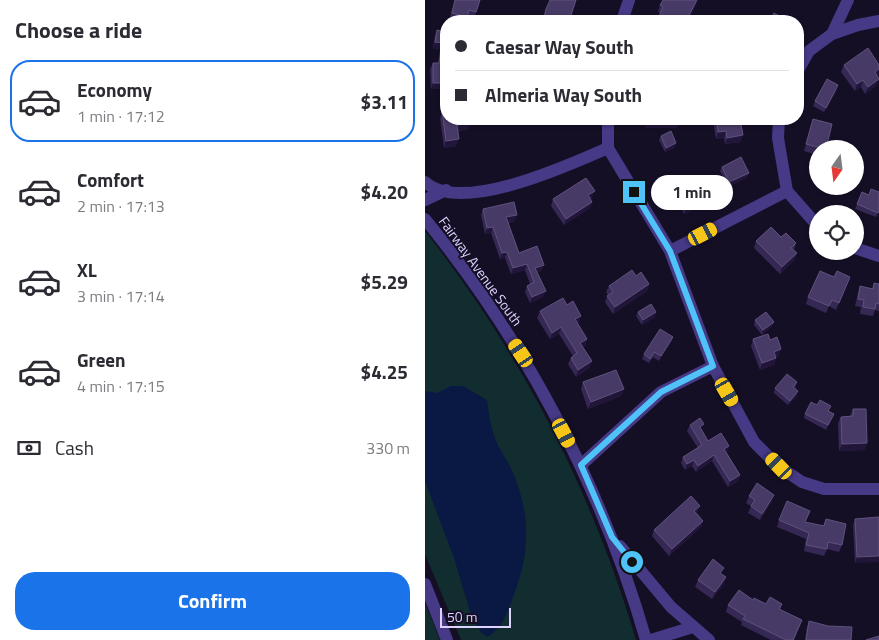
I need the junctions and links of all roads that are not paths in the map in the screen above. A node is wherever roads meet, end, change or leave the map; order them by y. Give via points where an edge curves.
1 (629, 0) edge
2 (848, 0) edge
3 (624, 15) edge
4 (879, 21) edge
5 (832, 34) junction
6 (804, 60) edge
7 (609, 125) edge
8 (779, 125) edge
9 (608, 148) junction
10 (425, 182) edge
11 (446, 190) junction
12 (787, 191) junction
13 (425, 200) edge
14 (809, 216) edge
15 (425, 219) edge
16 (670, 251) junction
17 (864, 251) edge
18 (879, 256) edge
19 (713, 366) junction
20 (581, 465) junction
21 (879, 489) edge
22 (612, 537) junction
23 (425, 584) edge
24 (693, 627) junction
25 (447, 640) edge
26 (646, 640) edge
27 (651, 640) edge
28 (709, 640) edge

1 - 3 street
2 - 5 street
4 - 5 street
5 - 6 street via 809,51
7 - 9 street
8 - 12 street
9 - 11 street via 512,186 458,194
9 - 16 street
10 - 11 street
11 - 13 street
12 - 14 street
12 - 16 street
15 - 20 street, Fairway Avenue South via 451,250 521,353
16 - 19 street
17 - 18 street
19 - 20 street via 661,392
19 - 21 street via 755,442 779,466 802,482 825,489
20 - 22 street, Fairway Avenue South
22 - 24 street via 642,575
22 - 26 street, Fairway Avenue South
23 - 25 street
24 - 27 street
24 - 28 street

